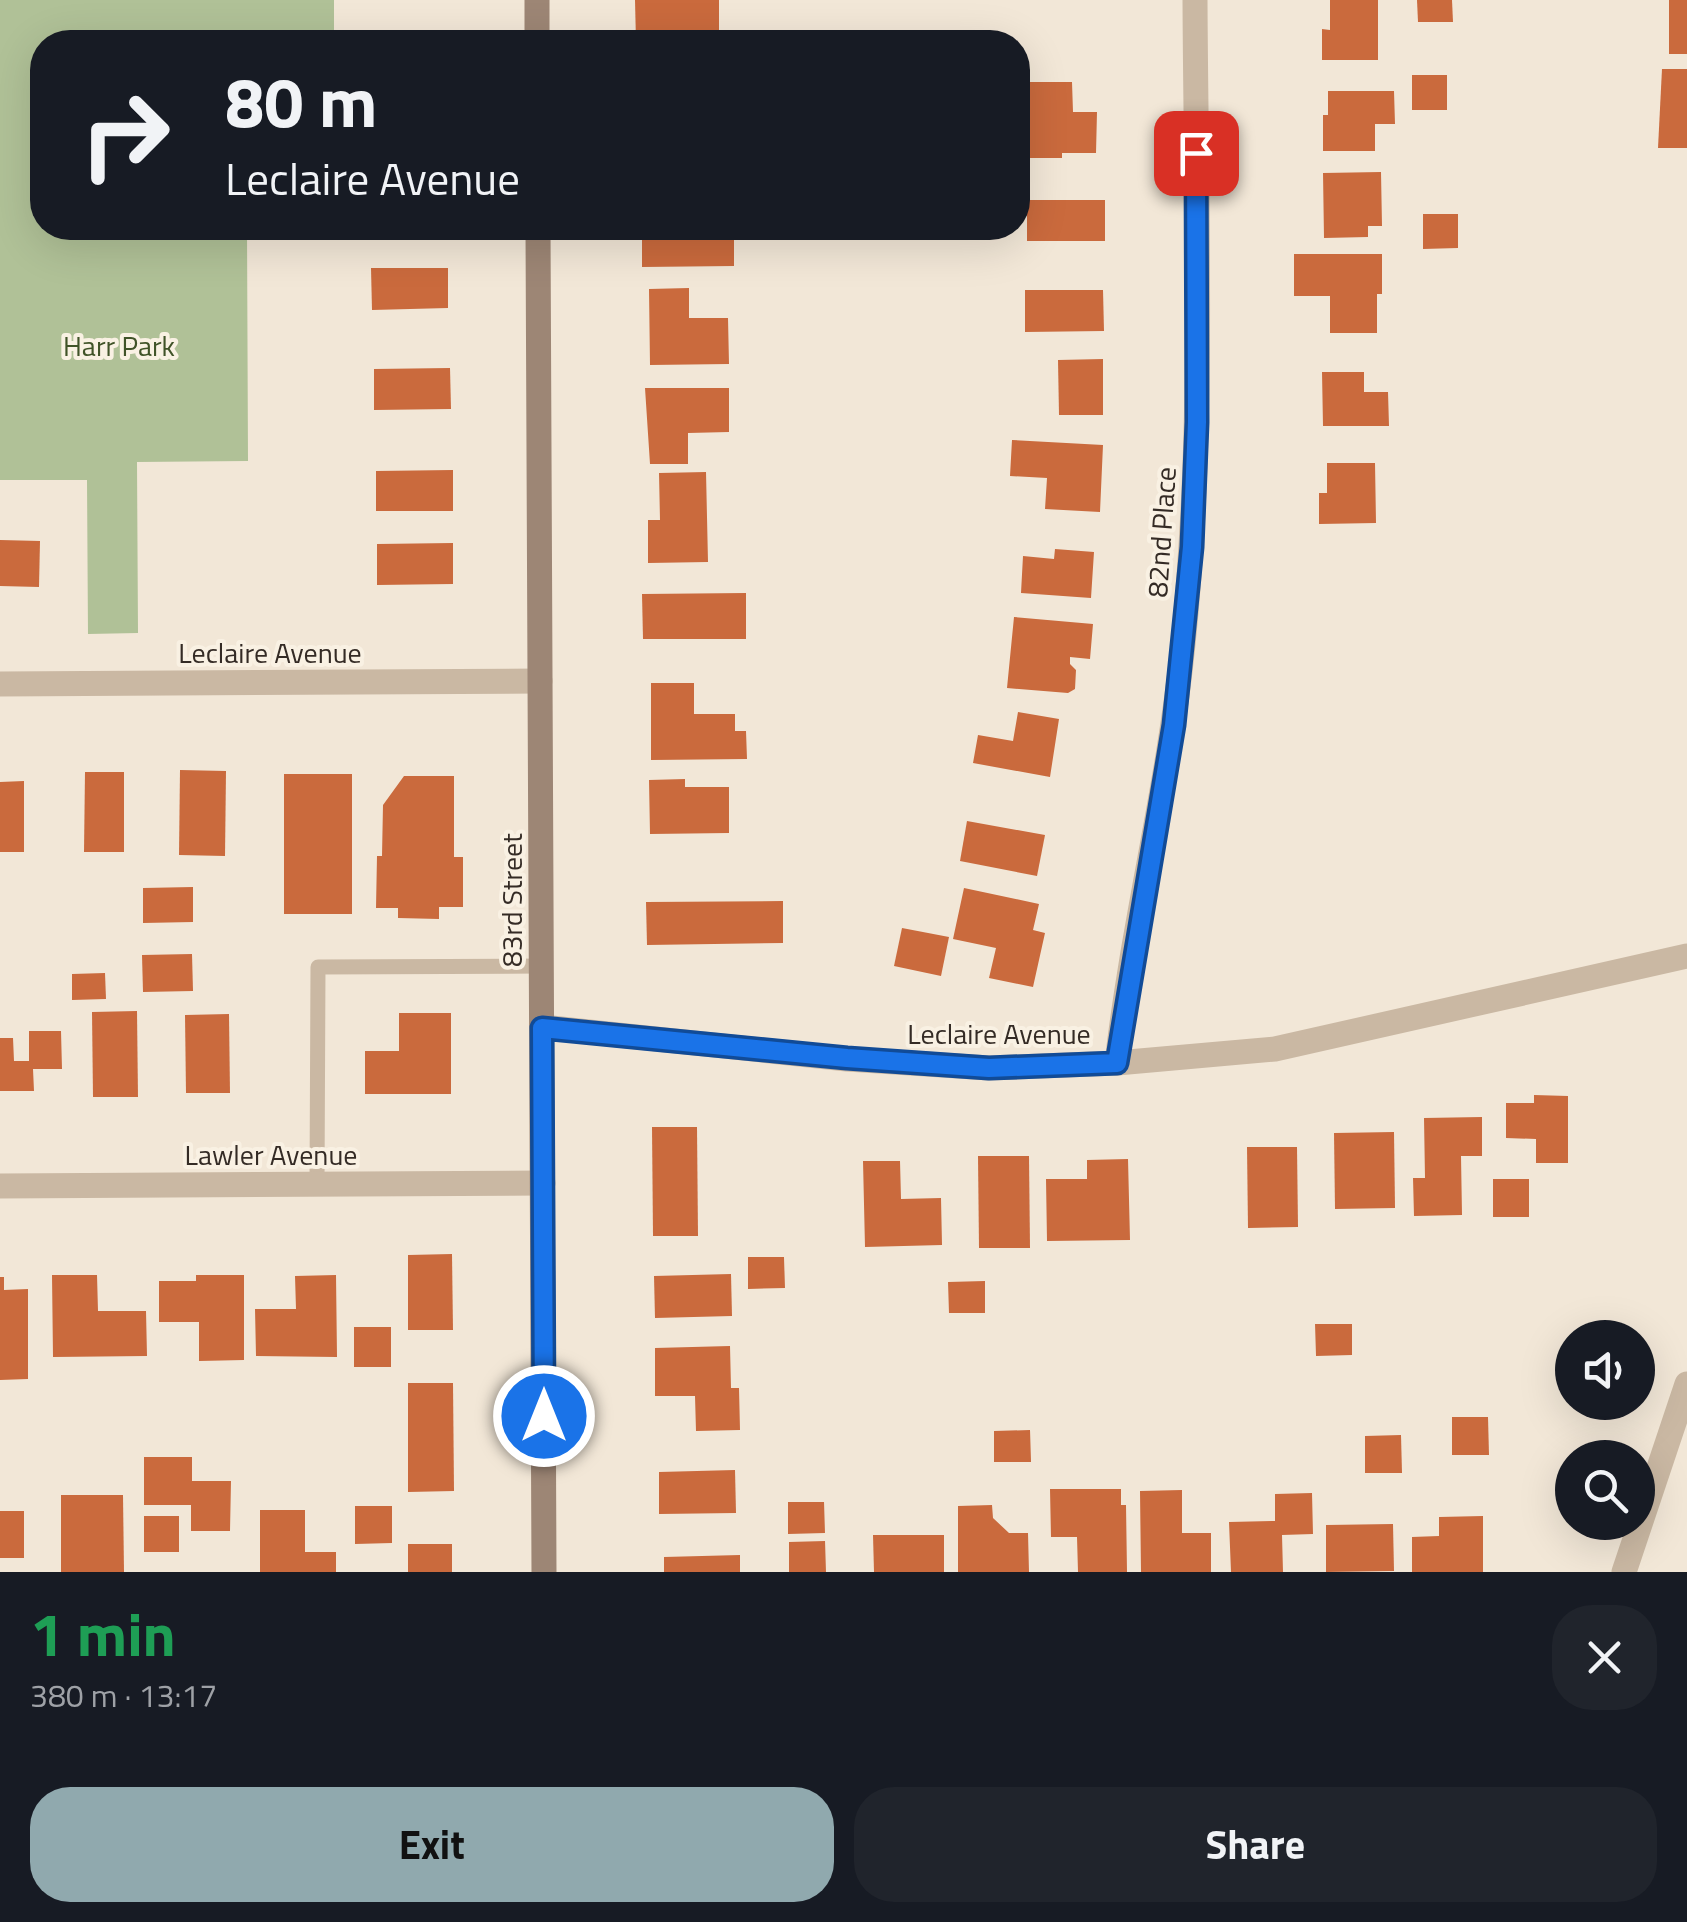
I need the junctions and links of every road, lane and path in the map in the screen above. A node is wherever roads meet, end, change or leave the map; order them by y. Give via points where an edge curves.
1 (537, 0) edge
2 (1194, 0) edge
3 (537, 30) edge
4 (538, 240) edge
5 (540, 680) junction
6 (0, 684) edge
7 (1687, 956) edge
8 (542, 966) junction
9 (542, 1028) junction
10 (1117, 1063) junction
11 (317, 1184) junction
12 (543, 1184) junction
13 (0, 1186) edge
14 (1687, 1384) edge
15 (544, 1572) edge
16 (1624, 1572) edge

1 - 3 street
2 - 10 street, 82nd Place via 1192,547 1174,725
4 - 5 street, 83rd Street
5 - 6 street, Leclaire Avenue
5 - 8 street, 83rd Street
7 - 10 street, Leclaire Avenue via 1275,1050
8 - 9 street, 83rd Street
8 - 11 lane via 318,967
9 - 10 street, Leclaire Avenue via 989,1068
9 - 12 street, 83rd Street
11 - 12 street, Lawler Avenue
11 - 13 street, Lawler Avenue
12 - 15 street, 83rd Street
14 - 16 street

